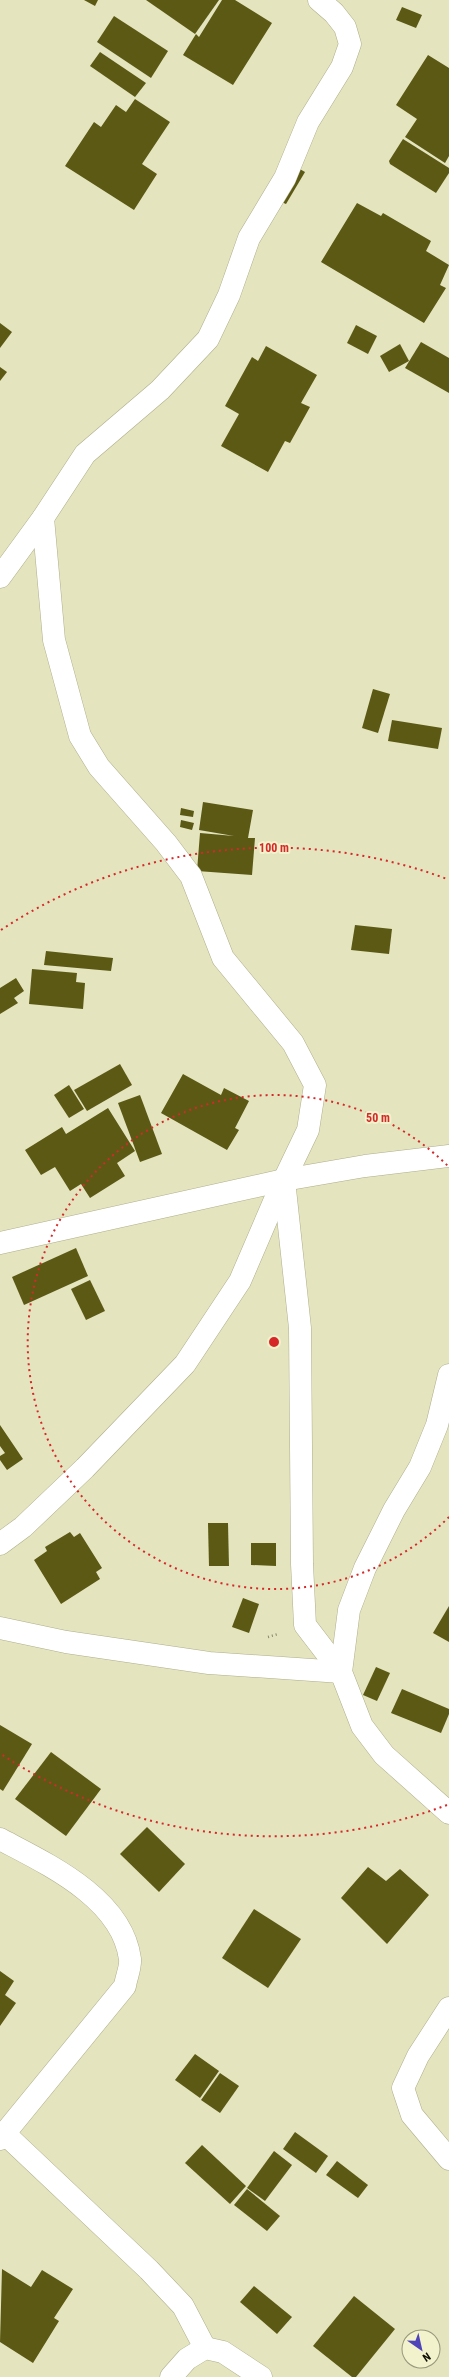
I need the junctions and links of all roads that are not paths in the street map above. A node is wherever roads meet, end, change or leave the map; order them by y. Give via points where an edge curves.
1 (319, 0) edge
2 (43, 518) junction
3 (0, 577) edge
4 (449, 1156) edge
5 (284, 1180) junction
6 (0, 1243) edge
7 (449, 1375) edge
8 (0, 1544) edge
9 (0, 1628) edge
10 (341, 1672) junction
11 (449, 1813) edge
12 (0, 1839) edge
13 (449, 2008) edge
14 (2, 2136) edge
15 (449, 2159) edge
16 (205, 2348) junction
17 (171, 2377) edge
18 (261, 2377) edge

1 - 2 street via 345,27 350,44 342,67 308,122 285,178 249,238 229,295 208,339 160,390 85,454
2 - 3 street
2 - 5 street via 54,640 80,736 99,767 166,843 191,876 223,958 293,1043 315,1085 308,1130
4 - 5 street via 365,1166
5 - 6 street
5 - 8 street via 240,1281 186,1364 85,1468 23,1527
5 - 10 street via 300,1328 305,1625
7 - 10 street via 437,1424 420,1467 394,1510 365,1568 349,1610
9 - 10 street via 66,1642 209,1663
10 - 11 street via 362,1726 384,1755
12 - 14 street via 60,1871 100,1901 123,1934 130,1960 124,1986
13 - 15 street via 418,2056 403,2088 412,2115
14 - 16 street via 149,2270 184,2306
16 - 17 street via 187,2360
16 - 18 street via 223,2352

